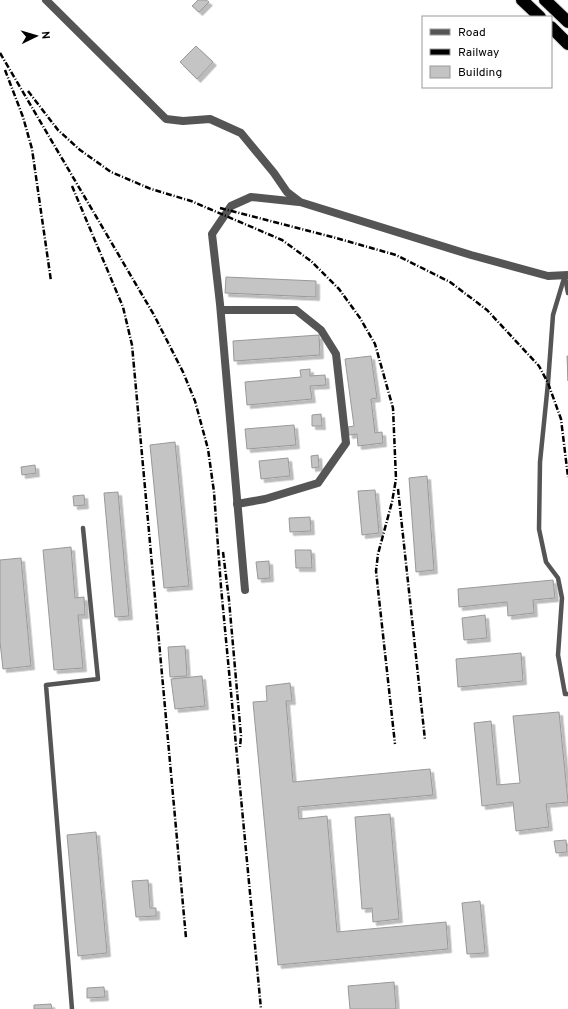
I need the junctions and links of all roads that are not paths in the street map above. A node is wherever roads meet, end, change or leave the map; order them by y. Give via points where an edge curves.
1 (46, 0) edge
2 (522, 0) edge
3 (544, 0) edge
4 (539, 16) edge
5 (568, 22) edge
6 (552, 29) edge
7 (568, 44) edge
8 (300, 202) junction
9 (566, 275) edge
10 (568, 293) edge
11 (221, 310) junction
12 (237, 504) junction
13 (83, 528) dead end
14 (245, 590) dead end
15 (568, 694) edge
16 (72, 1009) edge

1 - 8 street via 166,119 210,119 241,133 287,192
2 - 4 highway
3 - 5 highway
6 - 7 highway
8 - 9 street via 471,255 548,276
8 - 11 street via 251,197 231,206 212,234
9 - 10 lane
9 - 15 lane via 553,315 540,462 539,529 546,562 558,578 562,598 558,655 565,694
11 - 12 street
11 - 12 street via 296,310 321,330 336,354 346,443 318,483 265,499
12 - 14 street
13 - 16 lane via 98,679 46,686

